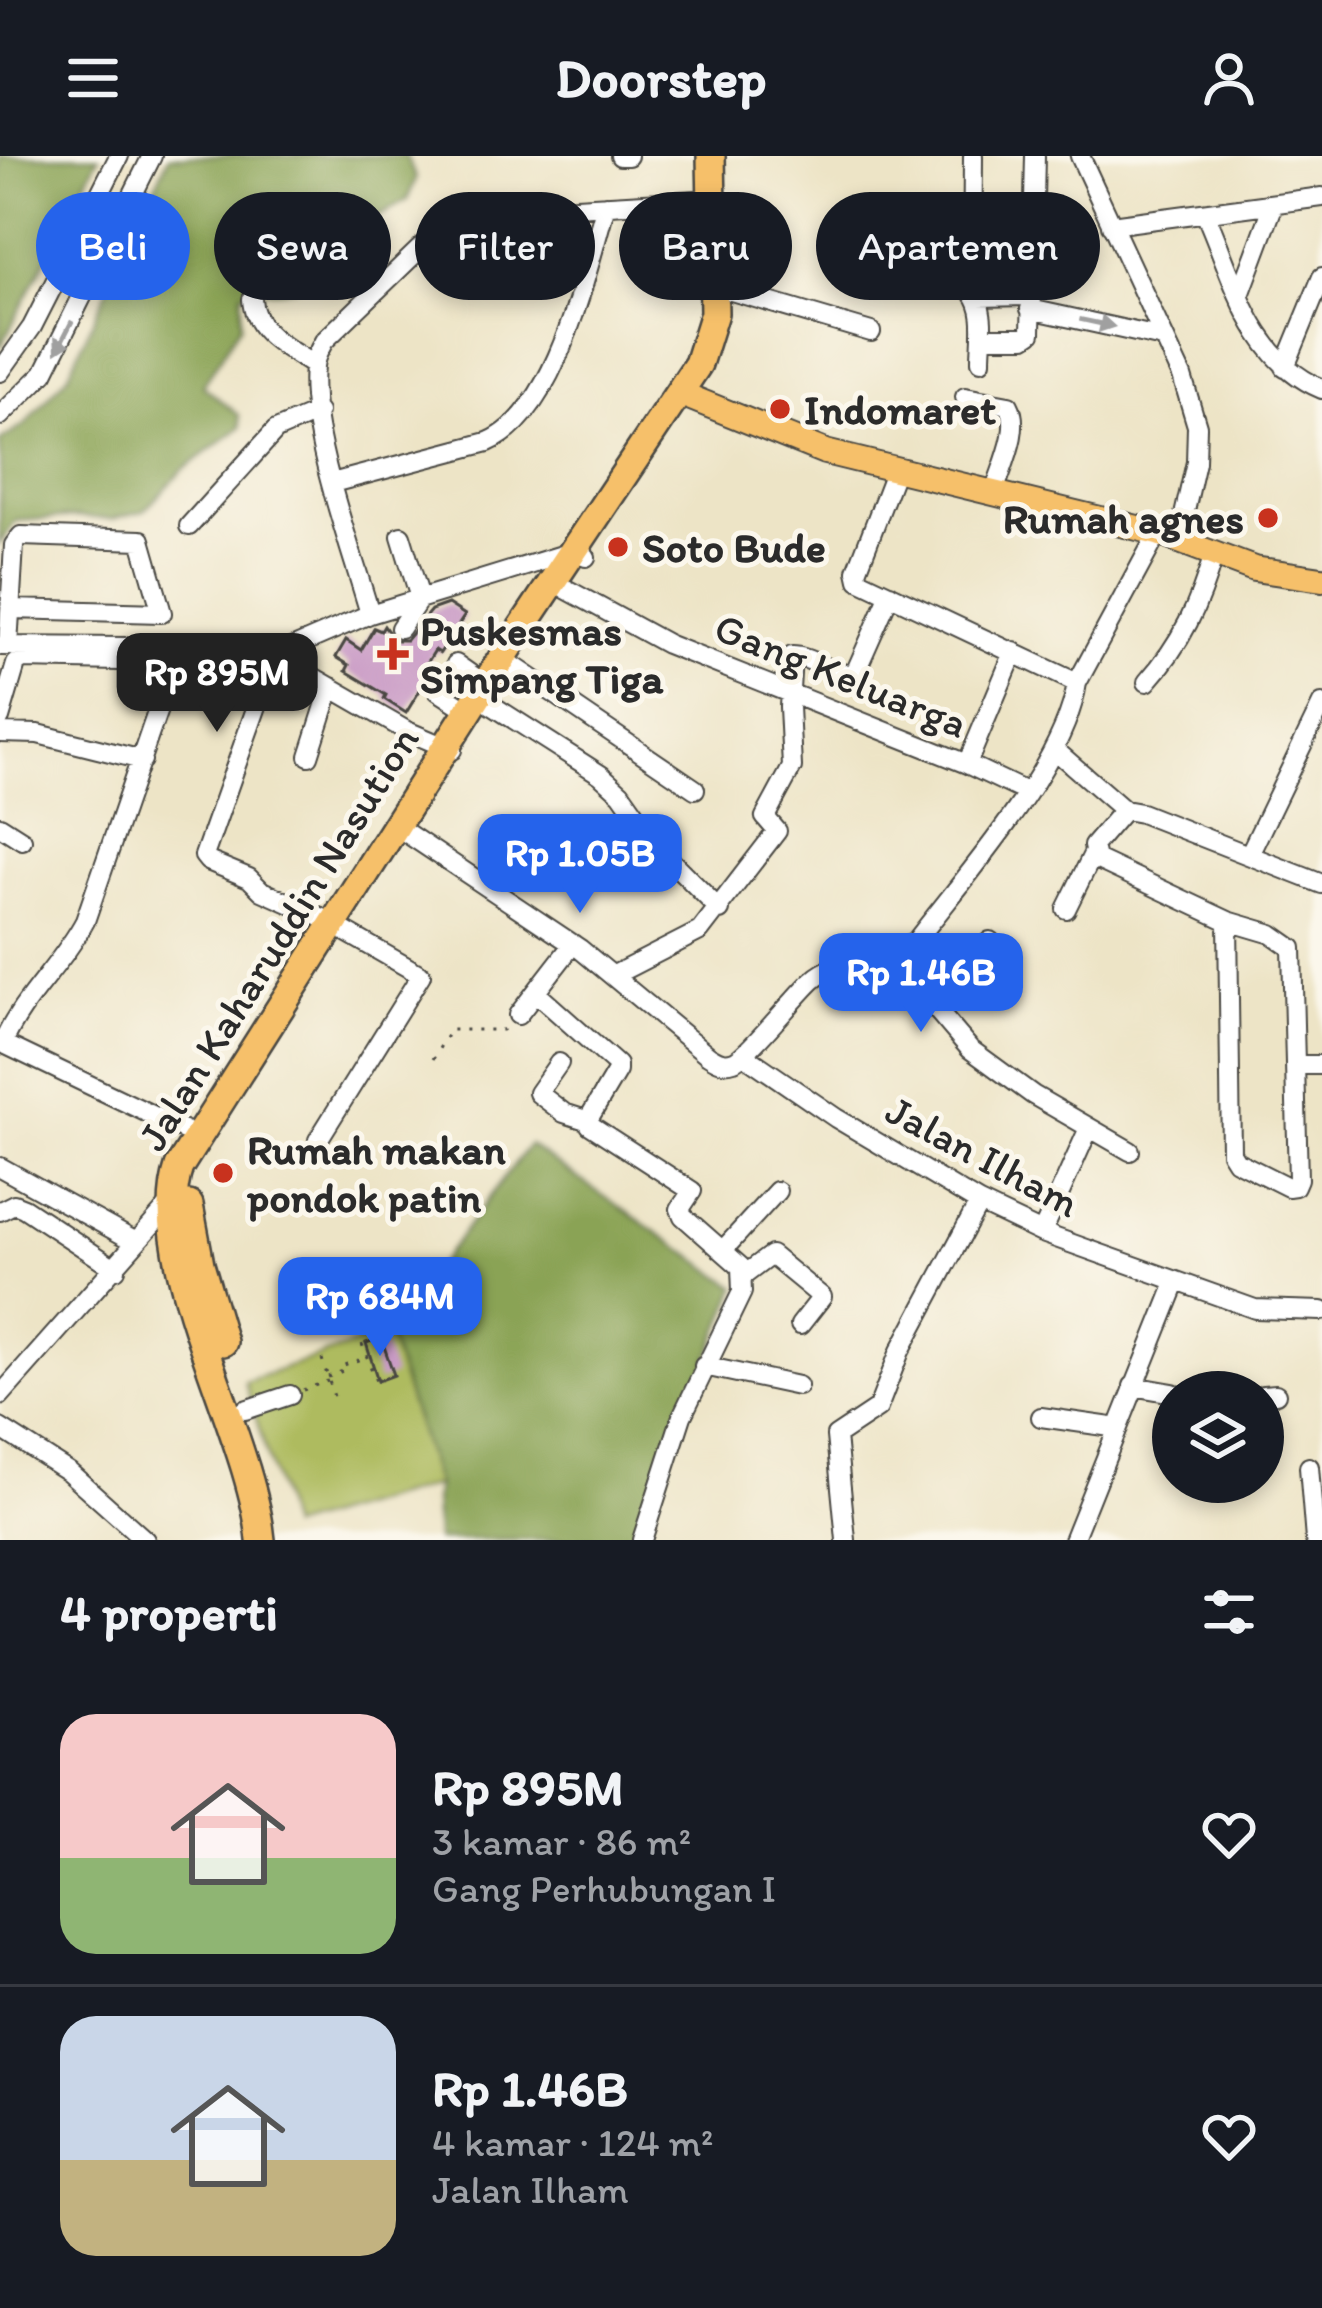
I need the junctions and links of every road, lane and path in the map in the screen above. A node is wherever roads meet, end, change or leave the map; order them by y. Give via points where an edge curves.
1 (119, 156) edge
2 (152, 156) edge
3 (711, 156) edge
4 (726, 156) edge
5 (973, 156) edge
6 (1035, 156) edge
7 (1080, 156) edge
8 (99, 192) edge
9 (134, 192) edge
10 (712, 192) edge
11 (727, 192) edge
12 (973, 192) edge
13 (1322, 197) edge
14 (619, 204) edge
15 (1274, 204) junction
16 (606, 205) junction
17 (1205, 213) junction
18 (1112, 225) junction
19 (1322, 277) edge
20 (1240, 296) junction
21 (45, 300) edge
22 (80, 300) edge
23 (252, 300) edge
24 (714, 300) edge
25 (727, 300) edge
26 (762, 300) edge
27 (978, 300) edge
28 (1004, 300) edge
29 (1030, 303) junction
30 (871, 332) dead end
31 (984, 338) junction
32 (1163, 338) junction
33 (981, 361) dead end
34 (314, 365) junction
35 (1286, 368) junction
36 (0, 372) edge
37 (1322, 389) edge
38 (686, 396) junction
39 (965, 397) dead end
40 (318, 412) junction
41 (0, 416) edge
42 (895, 472) junction
43 (332, 483) junction
44 (994, 493) junction
45 (189, 526) dead end
46 (401, 536) dead end
47 (1168, 537) junction
48 (580, 554) junction
49 (1214, 554) junction
50 (1322, 579) edge
51 (566, 589) junction
52 (890, 594) junction
53 (420, 598) junction
54 (11, 609) junction
55 (370, 614) junction
56 (400, 628) dead end
57 (4, 646) edge
58 (228, 650) junction
59 (1014, 652) junction
60 (275, 655) junction
61 (174, 663) junction
62 (456, 664) dead end
63 (515, 667) junction
64 (1147, 682) dead end
65 (1077, 683) junction
66 (331, 687) junction
67 (438, 692) dead end
68 (789, 692) junction
69 (481, 700) junction
70 (1321, 710) edge
71 (0, 718) edge
72 (0, 733) edge
73 (452, 749) junction
74 (1055, 750) junction
75 (309, 756) dead end
76 (142, 760) junction
77 (967, 764) junction
78 (695, 789) dead end
79 (1026, 792) junction
80 (1124, 810) junction
81 (0, 826) edge
82 (405, 832) junction
83 (22, 840) dead end
84 (1094, 854) junction
85 (1249, 855) junction
86 (1322, 884) edge
87 (1066, 909) dead end
88 (721, 910) junction
89 (1228, 921) junction
90 (340, 928) junction
91 (916, 941) junction
92 (991, 941) dead end
93 (573, 944) junction
94 (890, 955) junction
95 (614, 975) junction
96 (536, 993) junction
97 (518, 1015) joint
98 (2, 1043) edge
99 (744, 1055) junction
100 (433, 1059) dead end
101 (559, 1063) dead end
102 (1322, 1065) edge
103 (1296, 1066) junction
104 (589, 1121) junction
105 (1089, 1128) junction
106 (198, 1138) junction
107 (318, 1140) dead end
108 (1130, 1151) dead end
109 (0, 1167) edge
110 (778, 1191) dead end
111 (181, 1201) junction
112 (979, 1203) junction
113 (0, 1210) edge
114 (1042, 1232) junction
115 (136, 1241) junction
116 (723, 1250) junction
117 (116, 1269) junction
118 (743, 1276) junction
119 (1176, 1283) junction
120 (1322, 1311) edge
121 (800, 1325) dead end
122 (362, 1344) dead end
123 (367, 1357) junction
124 (322, 1358) dead end
125 (704, 1366) junction
126 (328, 1378) junction
127 (4, 1382) edge
128 (376, 1384) dead end
129 (799, 1386) dead end
130 (1133, 1386) junction
131 (1152, 1389) edge
132 (290, 1395) joint
133 (335, 1403) dead end
134 (245, 1410) junction
135 (1041, 1417) dead end
136 (0, 1428) edge
137 (1118, 1428) junction
138 (1309, 1467) dead end
139 (145, 1540) edge
140 (261, 1540) edge
141 (279, 1540) edge
142 (642, 1540) edge
143 (846, 1540) edge
144 (1073, 1540) edge
145 (1315, 1540) edge

1 - 8 street
2 - 9 street
3 - 10 highway, Jalan Kaharuddin Nasution
4 - 11 highway, Jalan Kaharuddin Nasution
5 - 12 street
6 - 29 street
7 - 18 street
13 - 15 street
14 - 16 street
15 - 17 street
15 - 20 street
16 - 34 street via 456,214 325,341
16 - 43 street via 559,350 508,432
17 - 18 street
17 - 20 street
18 - 32 street
19 - 35 street
20 - 35 street via 1258,336
21 - 36 street
22 -> 41 street via 44,374
23 - 34 street via 261,328
24 - 38 highway, Jalan Kaharuddin Nasution
25 - 38 highway, Jalan Kaharuddin Nasution via 714,364
26 - 30 street
27 - 31 street
28 - 29 street
29 - 31 street via 1031,333
29 -> 32 street
31 - 33 street
32 - 47 street via 1188,391 1198,440
34 - 40 street
35 - 37 street
38 - 42 main road
38 - 48 highway, Jalan Kaharuddin Nasution
39 - 44 street via 1014,412
40 - 43 street
40 - 45 street via 276,430
42 - 44 main road
42 - 52 street via 856,571
43 - 55 street
44 - 47 main road
46 - 53 street
47 - 49 main road
47 - 65 street
48 - 51 highway, Jalan Kaharuddin Nasution
48 - 53 street
48 - 69 highway, Jalan Kaharuddin Nasution
49 - 50 main road
49 - 64 street via 1191,623
51 - 63 highway, Jalan Kaharuddin Nasution
51 - 68 street, Gang Keluarga via 667,644
52 - 59 street
52 - 68 street via 855,673 794,655
53 - 55 street
53 - 56 street
54 - 54 street via 22,612 162,613 144,543 132,538 18,538
54 - 57 street
55 - 60 street
57 - 58 street
58 - 60 street
58 - 61 street via 218,663
59 - 65 street
59 - 77 street
60 - 66 street
60 - 90 street via 205,860
61 - 71 street via 19,660
61 - 76 street
62 - 69 street
63 - 69 highway, Jalan Kaharuddin Nasution
63 - 78 street
65 - 74 street
66 - 73 street
66 - 75 street
67 - 69 street
68 - 77 street, Gang Keluarga
68 - 88 street via 792,767 765,817 777,831
69 - 73 highway, Jalan Kaharuddin Nasution
69 - 88 street via 601,775 647,837
70 - 85 street
72 - 76 street via 38,734
73 - 82 highway, Jalan Kaharuddin Nasution
73 - 90 highway, Jalan Kaharuddin Nasution
74 - 79 street
74 - 80 street
76 - 98 street via 85,921
77 - 79 street, Gang Keluarga
79 - 91 street
80 - 84 street
80 - 85 street
81 - 83 street
82 - 90 highway, Jalan Kaharuddin Nasution
82 - 93 street, Jalan Ilham
84 - 87 street
84 - 89 street
85 - 86 street
88 - 95 street via 671,950
89 - 103 street via 1292,948
89 - 103 street via 1231,1153 1288,1187 1298,1179
90 - 106 highway, Jalan Kaharuddin Nasution
90 - 107 street via 421,975
90 - 111 highway, Jalan Kaharuddin Nasution
91 - 92 street via 958,974
91 - 94 street
93 - 95 street, Jalan Ilham
93 - 96 street
94 - 99 street via 824,971
94 - 105 street via 970,1048
95 - 99 street, Jalan Ilham via 708,1055 725,1063
96 - 97 street
96 - 104 street via 617,1065
97 - 100 path via 502,1030 450,1030
98 - 106 street
99 - 112 street, Jalan Ilham
101 - 104 street via 538,1093
102 - 103 street
104 - 116 street via 692,1192 683,1216
105 - 108 street
105 - 114 street
106 - 111 highway, Jalan Kaharuddin Nasution via 179,1167
109 - 115 street
110 - 116 street
111 - 115 street
111 - 134 highway, Jalan Kaharuddin Nasution
111 - 140 highway, Jalan Kaharuddin Nasution via 178,1260 243,1450
112 - 114 street, Jalan Ilham
112 - 143 street via 878,1408 836,1436
113 - 117 street via 24,1208
114 - 119 street, Jalan Ilham
115 - 117 street
116 - 118 street
117 - 127 street
118 - 121 street via 769,1255 791,1270 823,1300
118 - 125 street
119 - 120 street, Jalan Ilham via 1255,1310
119 - 130 street
122 - 123 path
123 - 126 path
123 - 128 path
124 - 126 path
125 - 129 street
125 - 142 street
126 - 132 path
126 - 133 path
130 - 131 street
130 - 137 street
132 - 134 street
134 - 141 highway, Jalan Kaharuddin Nasution
135 - 137 street
136 - 139 street via 69,1472
137 - 144 street
138 - 145 street

